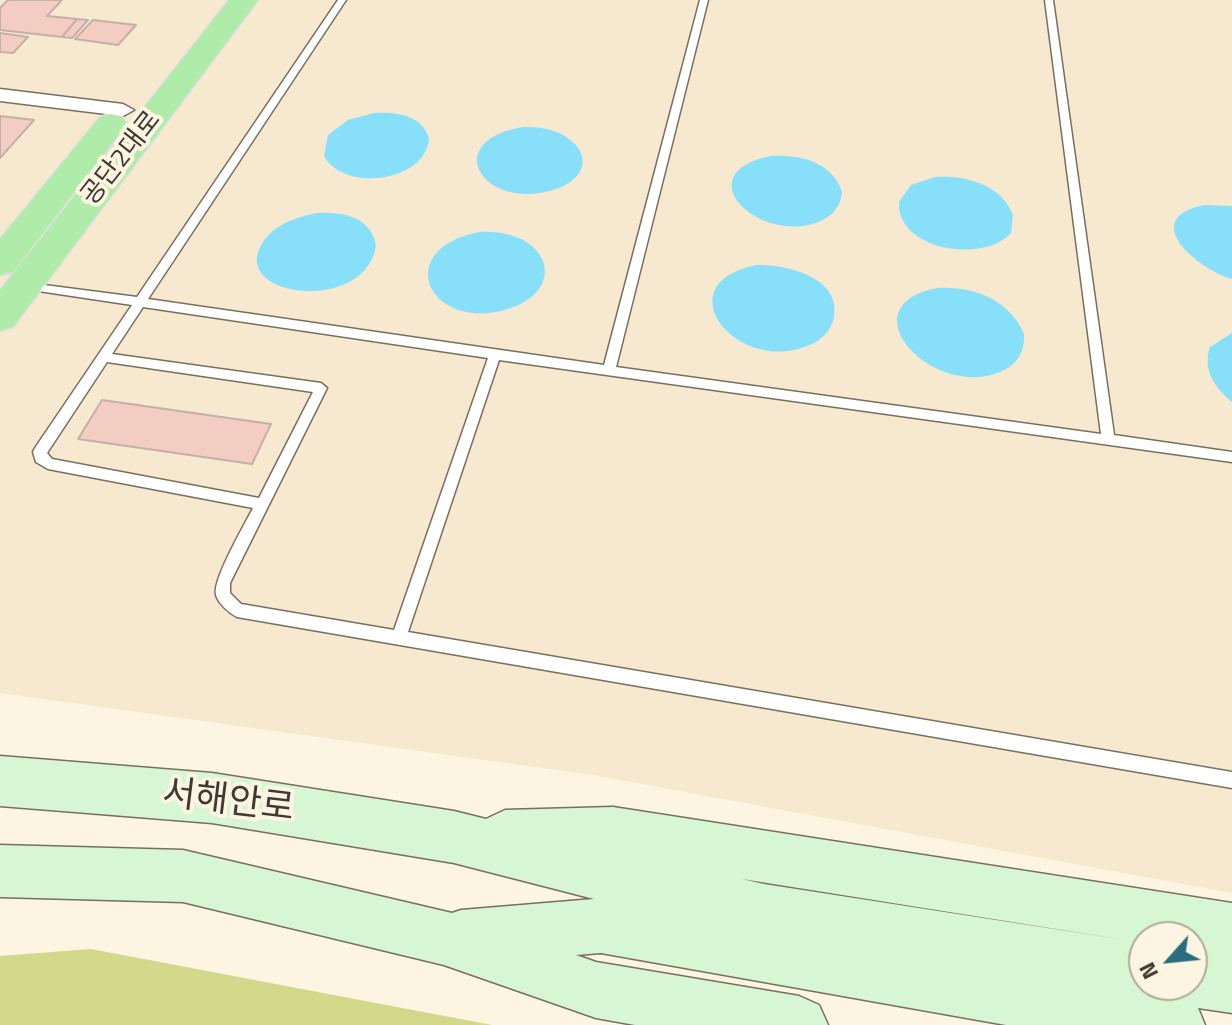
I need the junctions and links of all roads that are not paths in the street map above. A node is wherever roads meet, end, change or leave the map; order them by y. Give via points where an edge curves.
1 (214, 0) edge
2 (244, 0) edge
3 (342, 0) edge
4 (704, 0) edge
5 (1049, 0) edge
6 (0, 95) edge
7 (140, 112) junction
8 (12, 274) edge
9 (140, 302) junction
10 (0, 317) edge
11 (495, 355) junction
12 (103, 357) junction
13 (609, 371) junction
14 (1108, 440) junction
15 (1232, 457) edge
16 (261, 504) junction
17 (399, 636) junction
18 (1232, 780) edge
19 (0, 781) edge
20 (454, 837) junction
21 (0, 871) edge
22 (1232, 930) edge
23 (765, 934) junction
24 (444, 938) junction
25 (1128, 969) edge
26 (1208, 981) edge
27 (1232, 985) edge
28 (799, 1025) edge
29 (1176, 1025) edge

1 - 7 main road, 공단2대로
2 - 7 main road, 공단2대로
3 - 9 lane
4 - 13 lane
5 - 14 lane
6 - 7 street
7 - 8 main road, 공단2대로
8 - 9 lane
8 - 10 main road, 공단2대로
9 - 11 lane
9 - 12 lane
11 - 13 lane
11 - 17 lane
12 - 16 lane via 41,458 48,464
12 - 16 lane via 321,388
13 - 14 lane
14 - 15 lane
16 - 17 lane via 223,583 228,603 237,610
17 - 18 lane
19 - 20 main road, 서해안로 via 212,798
20 - 22 main road via 613,833
20 - 23 main road via 610,877
21 - 24 main road via 183,876
23 - 24 main road via 601,926
23 - 25 main road
23 - 29 main road
24 - 28 main road via 596,990
26 - 27 main road

